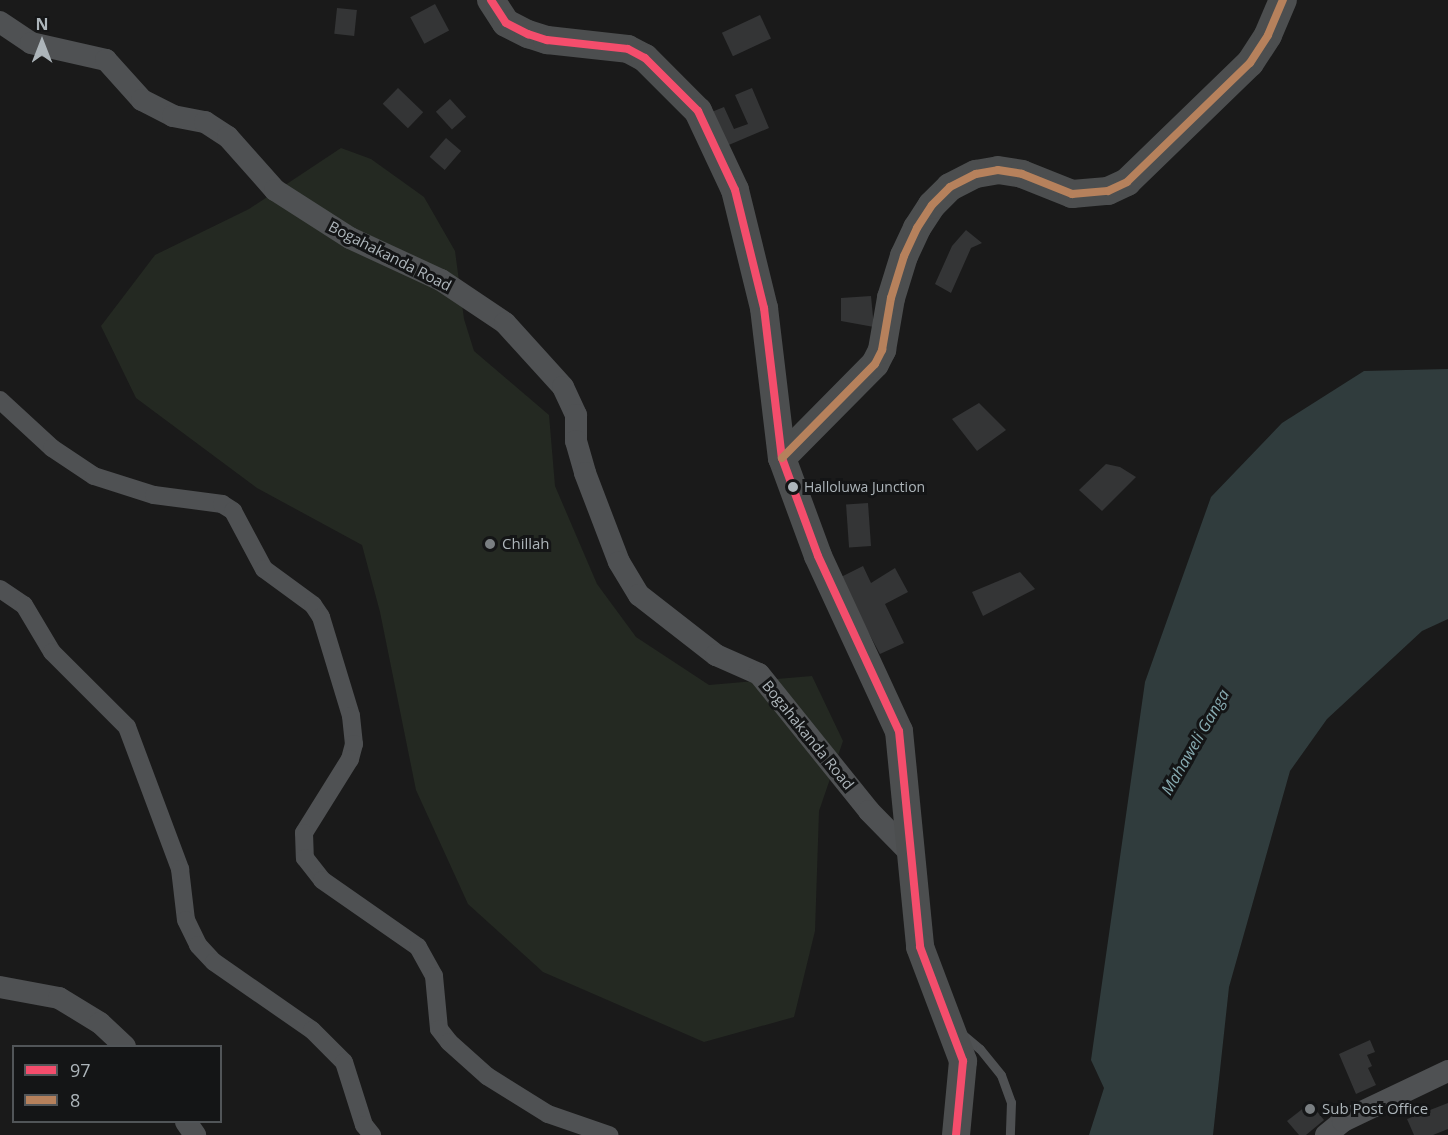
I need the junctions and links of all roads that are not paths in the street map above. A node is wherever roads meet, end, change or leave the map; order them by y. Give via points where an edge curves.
1 (491, 0) edge
2 (1283, 0) edge
3 (0, 22) edge
4 (0, 400) edge
5 (782, 458) junction
6 (0, 589) edge
7 (913, 856) junction
8 (0, 987) edge
9 (951, 1025) junction
10 (123, 1045) edge
11 (1448, 1071) edge
12 (960, 1134) edge
13 (372, 1135) edge
14 (609, 1135) edge
15 (1010, 1135) edge
16 (1326, 1135) edge

1 - 5 main road via 506,23 528,34 547,40 628,49 645,58 698,111 735,190 764,308
2 - 5 main road via 1250,63 1127,182 1108,191 1072,194 1022,174 998,170 976,174 950,187 932,205 904,256 891,298 882,350 875,364
3 - 7 street, Bogahakanda Road via 31,44 106,60 142,100 173,116 205,122 228,137 275,190 350,237 441,280 505,323 563,387 576,415 576,441 585,473 619,562 639,595 716,655 759,674 869,811
4 - 14 street via 52,448 94,476 154,495 222,504 233,511 264,569 313,605 321,617 351,716 354,744 350,759 304,833 305,858 322,880 418,947 434,976 439,1029 449,1042 487,1076 548,1114
5 - 7 main road via 818,556 899,731
6 - 13 street via 24,605 52,652 128,727 180,869 186,920 198,945 214,962 312,1030 344,1062 364,1125
7 - 9 main road via 920,947
8 - 10 street via 59,998 100,1023
9 - 12 main road via 963,1060
9 - 15 lane via 980,1049 1001,1075 1011,1102
11 - 16 street via 1343,1121

